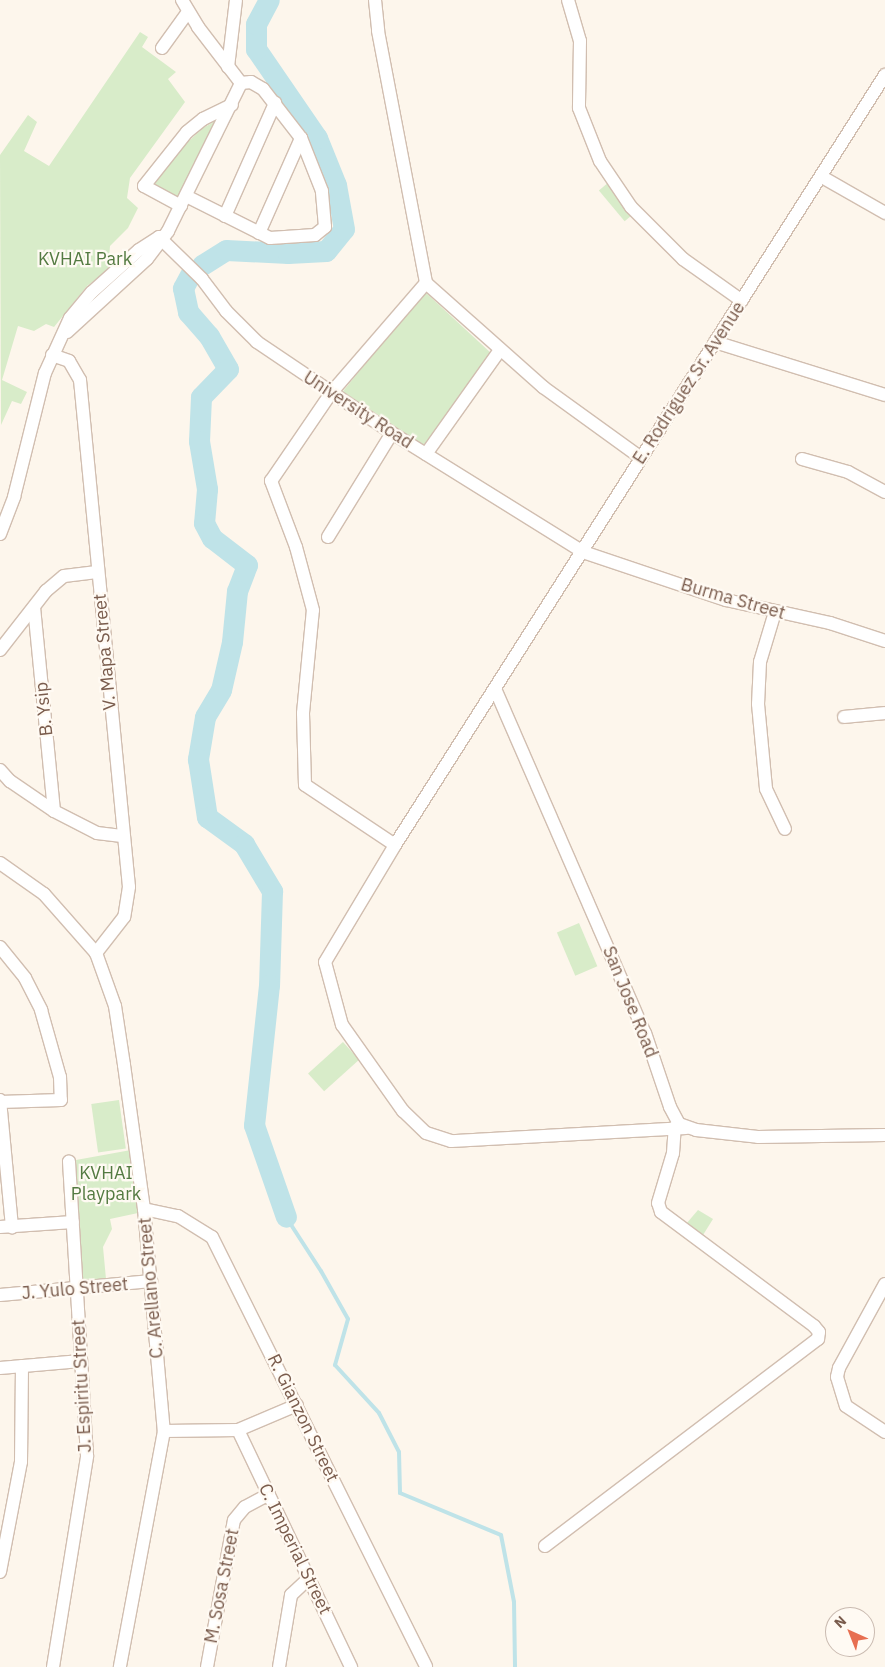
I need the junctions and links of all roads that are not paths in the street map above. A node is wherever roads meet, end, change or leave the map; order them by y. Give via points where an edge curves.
1 (236, 0) edge
2 (375, 0) edge
3 (568, 0) edge
4 (185, 6) edge
5 (162, 48) dead end
6 (228, 67) junction
7 (885, 75) edge
8 (241, 83) junction
9 (275, 103) junction
10 (232, 105) junction
11 (301, 138) junction
12 (822, 177) junction
13 (183, 201) junction
14 (885, 213) edge
15 (225, 216) junction
16 (259, 233) junction
17 (160, 238) junction
18 (426, 283) junction
19 (742, 301) junction
20 (715, 342) junction
21 (500, 350) junction
22 (52, 355) junction
23 (331, 393) junction
24 (885, 394) edge
25 (392, 433) junction
26 (426, 454) junction
27 (641, 458) junction
28 (802, 459) dead end
29 (885, 492) edge
30 (0, 534) edge
31 (328, 537) dead end
32 (582, 552) junction
33 (98, 572) junction
34 (34, 607) junction
35 (775, 612) junction
36 (885, 641) edge
37 (0, 650) edge
38 (496, 691) junction
39 (885, 713) edge
40 (844, 717) dead end
41 (0, 770) edge
42 (54, 811) junction
43 (785, 829) dead end
44 (122, 836) junction
45 (395, 845) junction
46 (0, 863) edge
47 (0, 947) edge
48 (96, 953) junction
49 (0, 1101) edge
50 (680, 1128) junction
51 (885, 1135) edge
52 (69, 1162) dead end
53 (144, 1209) junction
54 (73, 1222) junction
55 (6, 1227) edge
56 (151, 1281) junction
57 (885, 1284) edge
58 (76, 1288) junction
59 (0, 1295) edge
60 (81, 1361) junction
61 (22, 1366) junction
62 (0, 1368) edge
63 (297, 1405) junction
64 (238, 1430) junction
65 (164, 1431) junction
66 (885, 1432) edge
67 (269, 1494) junction
68 (545, 1546) dead end
69 (0, 1572) edge
70 (310, 1578) junction
71 (53, 1667) edge
72 (120, 1667) edge
73 (207, 1667) edge
74 (279, 1667) edge
75 (351, 1667) edge
76 (426, 1667) edge

1 - 6 street
2 - 18 street via 378,31
3 - 19 street via 580,41 579,108 600,161 631,207 683,259
4 - 5 street
4 - 6 street
6 - 8 street
7 - 12 street, E. Rodriguez Sr. Avenue
8 - 9 street via 257,84
8 - 10 street
9 - 11 street
9 - 15 street
10 - 13 street
10 - 13 street via 216,111 187,132 144,186
11 - 16 street
11 - 16 street via 322,191 326,226 315,235 279,239
12 - 14 street
12 - 19 street, E. Rodriguez Sr. Avenue
13 - 15 street
13 - 17 street
15 - 16 street
17 - 22 street via 139,250 84,300
17 - 23 street, University Road via 188,263 226,311 257,342
18 - 21 street
18 - 23 street
19 - 20 street, E. Rodriguez Sr. Avenue
20 - 24 street
20 - 27 street, E. Rodriguez Sr. Avenue
21 - 26 street
21 - 27 street via 543,387
22 - 30 street via 28,435 14,497
22 - 33 street, V. Mapa Street via 69,361 80,380
23 - 25 street, University Road
23 - 45 street via 271,481 296,547 313,610 303,713 304,780 308,788
25 - 26 street, University Road
25 - 31 street
26 - 32 street, University Road
27 - 32 street, E. Rodriguez Sr. Avenue
28 - 29 street via 848,472
32 - 35 street, Burma Street via 726,600
32 - 38 street, E. Rodriguez Sr. Avenue
33 - 34 street via 64,576
33 - 44 street, V. Mapa Street
34 - 37 street
34 - 42 street, B. Ysip
35 - 36 street, Burma Street via 830,623
35 - 43 street via 760,662 758,704 766,789
38 - 45 street, E. Rodriguez Sr. Avenue
38 - 50 street, San Jose Road via 645,1033
39 - 40 street
41 - 42 street via 10,781
42 - 44 street via 96,833
44 - 48 street, V. Mapa Street via 128,902 114,933
45 - 50 street, E. Rodriguez Sr. Avenue via 327,956 325,968 342,1025 403,1111 426,1134 451,1141
46 - 48 street, C. Arellano Street via 44,894
47 - 49 street via 25,978 41,1010 60,1077 61,1100
48 - 53 street, C. Arellano Street via 115,1006
49 - 55 street
50 - 51 street via 758,1136
50 - 68 street via 658,1203 661,1212 814,1326 819,1332 818,1339
52 - 54 street, J. Espiritu Street
53 - 56 street, C. Arellano Street
53 - 63 street, R. Gianzon Street via 178,1216 212,1238
54 - 55 street
54 - 58 street, J. Espiritu Street
56 - 58 street, J. Yulo Street
56 - 65 street, C. Arellano Street
57 - 66 street via 837,1377 846,1406
58 - 59 street, J. Yulo Street
58 - 60 street, J. Espiritu Street
60 - 61 street
60 - 71 street, J. Espiritu Street via 87,1456
61 - 62 street
61 - 69 street via 21,1462
63 - 64 street
63 - 76 street, R. Gianzon Street
64 - 65 street
64 - 67 street, C. Imperial Street
65 - 72 street, C. Arellano Street
67 - 70 street, C. Imperial Street
67 - 73 street, M. Sosa Street via 245,1507 234,1520
70 - 74 street via 291,1595
70 - 75 street, C. Imperial Street

